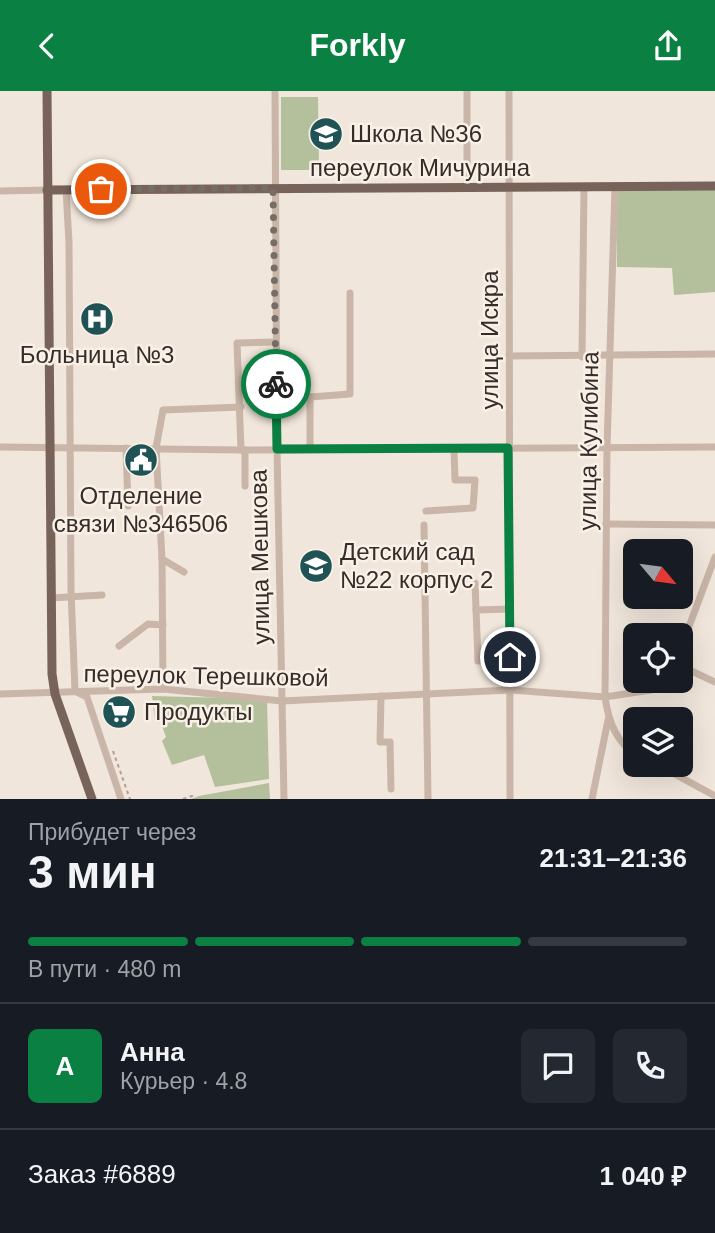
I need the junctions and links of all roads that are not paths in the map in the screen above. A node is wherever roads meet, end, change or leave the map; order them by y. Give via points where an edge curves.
1 (47, 91) edge
2 (275, 91) edge
3 (467, 91) edge
4 (509, 91) edge
5 (615, 186) junction
6 (715, 186) edge
7 (467, 187) junction
8 (510, 187) junction
9 (583, 187) junction
10 (273, 188) junction
11 (47, 190) junction
12 (66, 190) junction
13 (0, 191) edge
14 (350, 293) dead end
15 (275, 342) junction
16 (715, 354) edge
17 (509, 356) junction
18 (582, 357) junction
19 (610, 357) junction
20 (276, 397) junction
21 (310, 397) junction
22 (241, 407) junction
23 (0, 447) edge
24 (49, 447) junction
25 (69, 447) junction
26 (715, 447) edge
27 (126, 448) junction
28 (156, 448) junction
29 (508, 448) junction
30 (607, 448) junction
31 (277, 449) junction
32 (310, 449) junction
33 (454, 449) junction
34 (243, 450) junction
35 (245, 486) dead end
36 (128, 506) dead end
37 (426, 511) dead end
38 (606, 524) junction
39 (424, 525) dead end
40 (715, 525) edge
41 (715, 557) edge
42 (162, 559) junction
43 (184, 572) dead end
44 (475, 583) dead end
45 (102, 595) dead end
46 (71, 597) junction
47 (51, 598) junction
48 (510, 609) junction
49 (476, 610) junction
50 (690, 623) edge
51 (163, 625) junction
52 (119, 646) dead end
53 (510, 657) junction
54 (693, 672) edge
55 (715, 682) edge
56 (163, 689) junction
57 (511, 690) junction
58 (75, 691) junction
59 (628, 693) edge
60 (0, 694) edge
61 (55, 694) junction
62 (426, 694) junction
63 (381, 696) junction
64 (605, 697) junction
65 (282, 701) junction
66 (608, 719) junction
67 (623, 744) edge
68 (680, 777) edge
69 (391, 789) dead end
70 (715, 796) edge
71 (92, 799) edge
72 (121, 799) edge
73 (284, 799) edge
74 (428, 799) edge
75 (510, 799) edge
76 (592, 799) edge

1 - 11 main road
2 - 10 street, улица Мешкова
3 - 7 street
4 - 8 street, улица Искра
5 - 6 main road, переулок Мичурина
5 - 9 main road, переулок Мичурина
5 - 19 street, улица Кулибина
7 - 8 main road, переулок Мичурина
7 - 10 main road, переулок Мичурина
8 - 9 main road, переулок Мичурина
8 - 17 street, улица Искра
9 - 18 street
10 - 12 main road, переулок Мичурина
10 - 15 street, улица Мешкова
11 - 12 main road, переулок Мичурина
11 - 13 street, переулок Мичурина
11 - 24 main road
12 - 25 street
14 - 21 street via 350,394
15 - 20 street, улица Мешкова
15 - 22 street via 237,343
16 - 19 street
17 - 18 street
17 - 29 street, улица Искра
18 - 19 street
19 - 30 street, улица Кулибина
20 - 21 street
20 - 31 street, улица Мешкова
21 - 32 street
22 - 28 street via 163,410
22 - 34 street
23 - 24 street
24 - 25 street
24 - 47 main road
25 - 27 street
25 - 46 street
26 - 30 street
27 - 28 street
27 - 36 street
28 - 34 street
28 - 42 street
29 - 30 street
29 - 33 street
29 - 48 street, улица Искра
30 - 38 street, улица Кулибина
31 - 32 street
31 - 34 street
31 - 65 street, улица Мешкова
32 - 33 street
33 - 37 street via 455,480 475,480 473,508
34 - 35 street
38 - 40 street
38 - 64 street, улица Кулибина
39 - 62 street
41 - 50 street
42 - 43 street
42 - 51 street
44 - 49 street
45 - 46 street
46 - 47 street
46 - 58 street
47 - 61 main road
48 - 49 street
48 - 53 street, улица Искра
49 - 53 street via 478,661
51 - 52 street via 148,624
51 - 56 street
53 - 57 street, улица Искра
54 - 55 street
56 - 58 street, переулок Терешковой
56 - 65 street, переулок Терешковой
57 - 62 street, переулок Терешковой
57 - 64 street, переулок Терешковой
57 - 75 street, улица Искра
58 - 61 street, переулок Терешковой
58 - 72 street via 87,697
59 - 64 street, переулок Терешковой
60 - 61 street, переулок Терешковой
61 - 71 main road
62 - 63 street, переулок Терешковой
62 - 74 street
63 - 65 street, переулок Терешковой
63 - 69 street via 380,742 390,742
64 - 66 street, улица Кулибина
65 - 73 street, улица Мешкова
66 - 67 street
66 - 76 street
68 - 70 street

